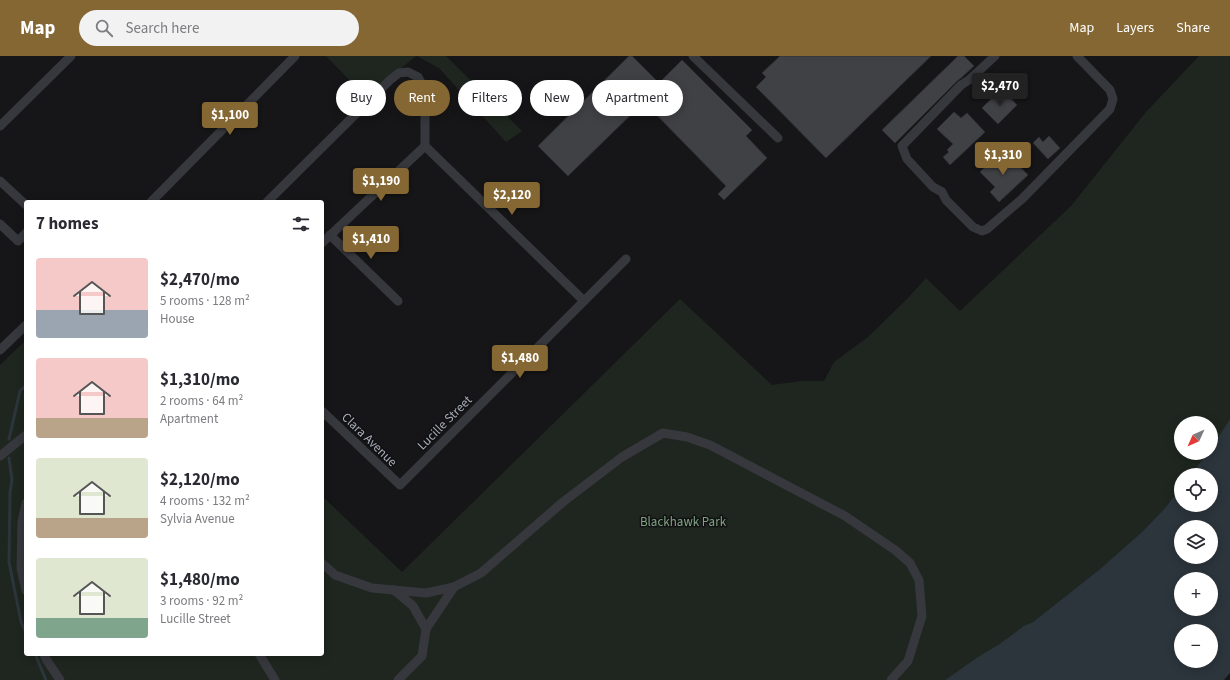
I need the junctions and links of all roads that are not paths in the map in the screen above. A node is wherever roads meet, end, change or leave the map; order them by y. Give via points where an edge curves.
1 (71, 56) edge
2 (295, 56) edge
3 (693, 56) edge
4 (995, 56) edge
5 (1077, 56) edge
6 (0, 126) edge
7 (778, 138) dead end
8 (425, 146) junction
9 (1, 183) edge
10 (153, 200) edge
11 (269, 200) edge
12 (24, 203) edge
13 (0, 224) edge
14 (24, 235) edge
15 (330, 235) junction
16 (324, 241) edge
17 (626, 259) dead end
18 (398, 301) dead end
19 (584, 301) junction
20 (24, 327) edge
21 (0, 350) edge
22 (324, 413) edge
23 (24, 437) edge
24 (0, 456) edge
25 (400, 485) joint
26 (24, 512) edge
27 (324, 565) edge
28 (24, 582) edge
29 (454, 587) junction
30 (394, 590) junction
31 (426, 629) junction
32 (45, 656) edge
33 (260, 656) edge
34 (60, 680) edge
35 (275, 680) edge
36 (398, 680) edge
37 (891, 680) edge

1 - 6 street
2 - 10 street
3 - 7 street
4 - 5 street via 960,85 902,146 907,159 928,182 942,192 946,200 973,227 982,231 1022,198 1110,109 1113,99 1110,90
8 - 11 street via 425,90 418,77 408,72 399,73
8 - 15 street
8 - 19 street
9 - 12 street
13 - 14 street via 18,241
15 - 16 street
15 - 18 street
17 - 19 street, Lucille Street
19 - 25 street, Lucille Street
20 - 21 street
22 - 25 street, Clara Avenue
23 - 24 street
26 - 28 street via 21,568
27 - 30 street via 336,575 372,588
29 - 30 street via 426,593
29 - 31 street
29 - 37 street via 481,573 563,502 622,456 663,433 687,437 710,445 845,516 910,563 919,580 922,616 908,661
30 - 31 street via 413,606
31 - 36 street via 422,656
32 - 34 street
33 - 35 street

